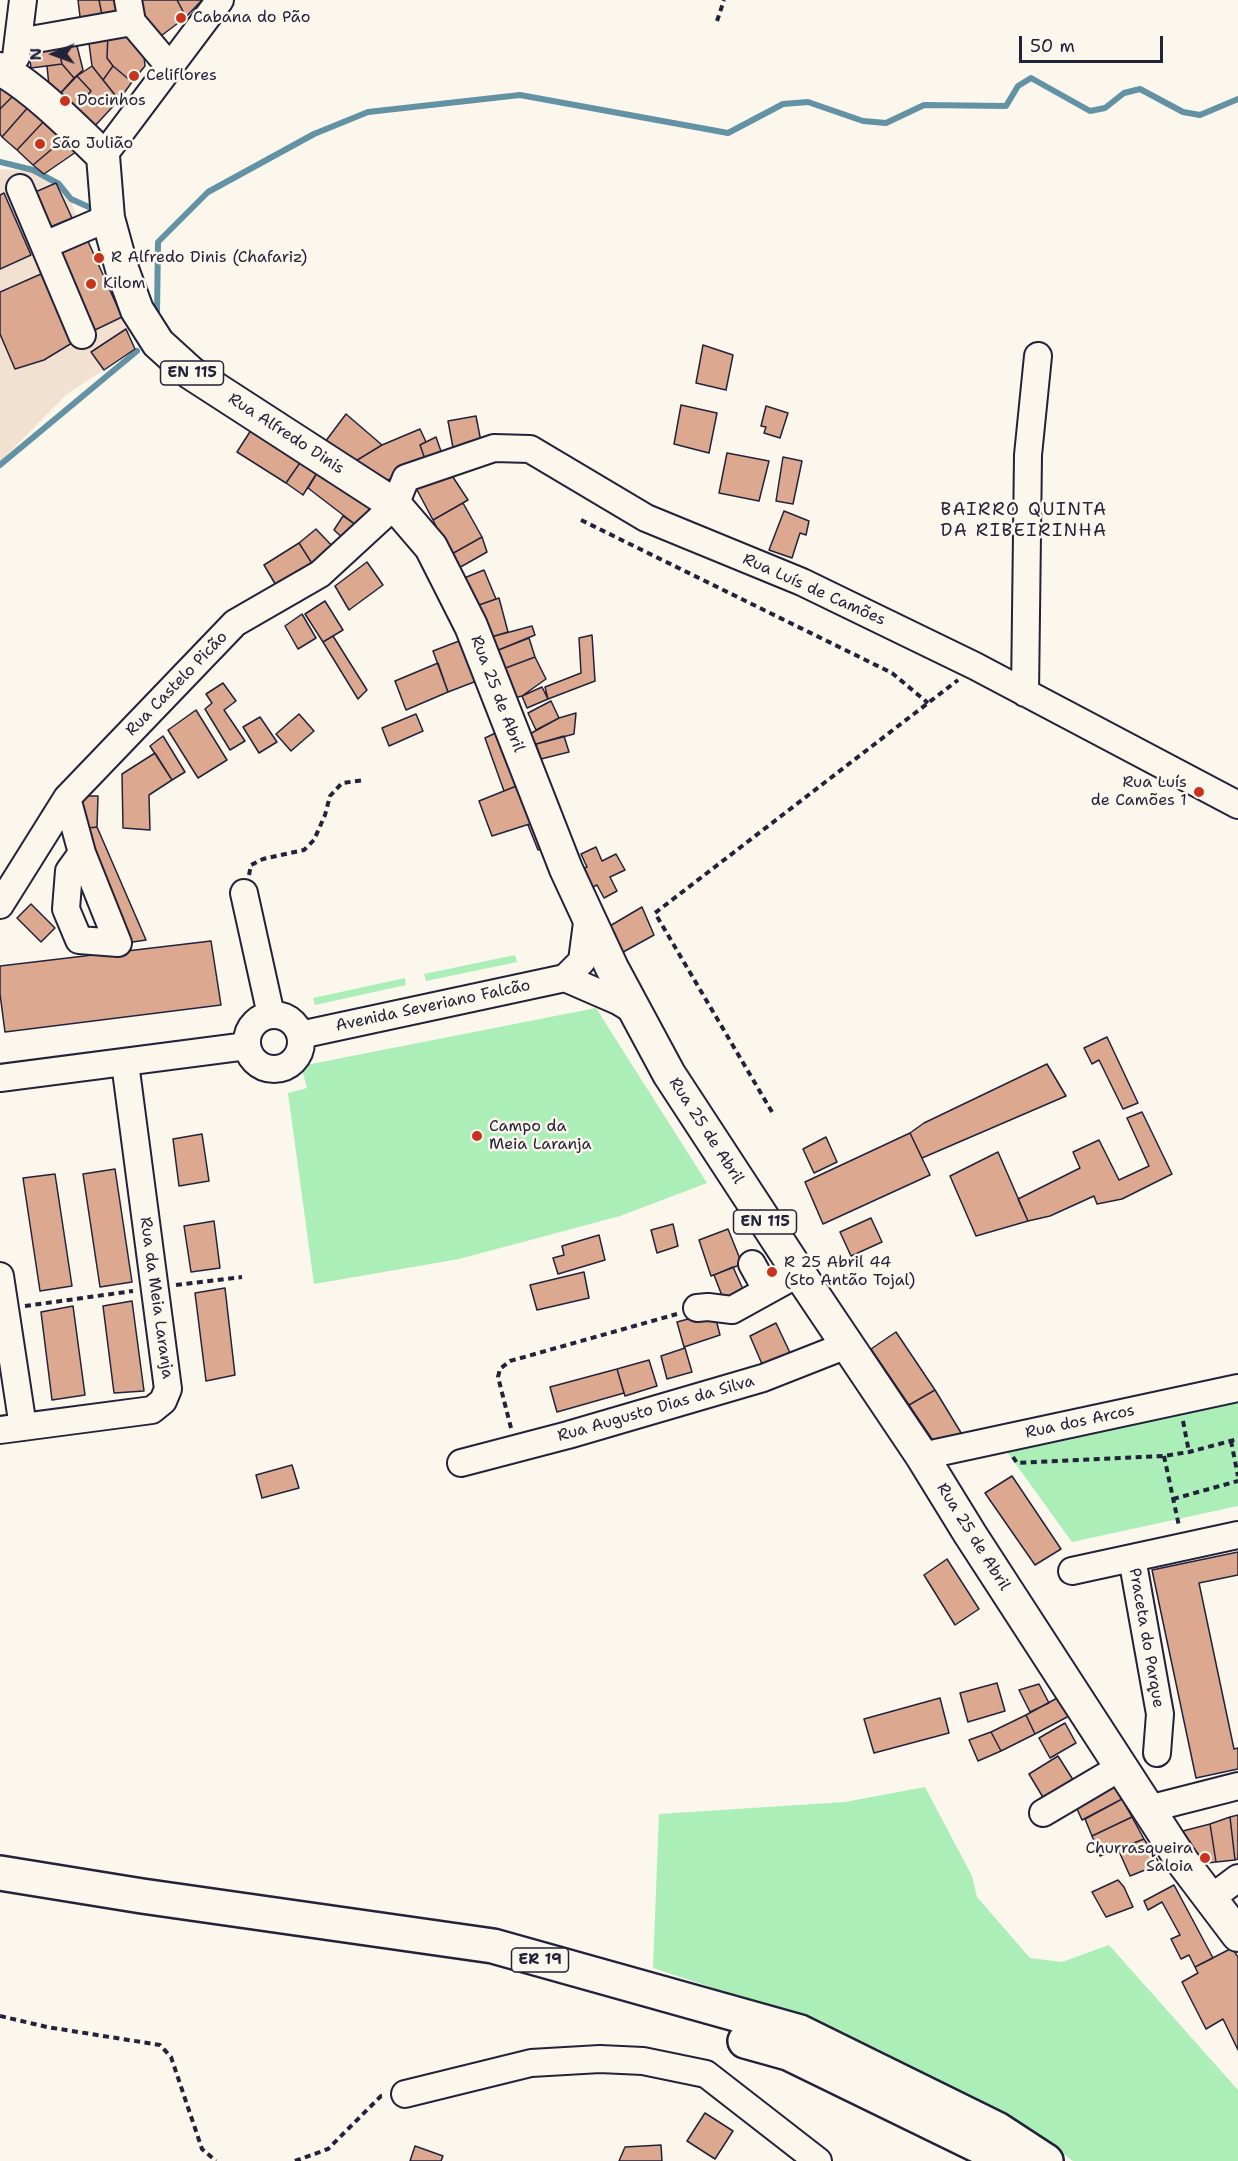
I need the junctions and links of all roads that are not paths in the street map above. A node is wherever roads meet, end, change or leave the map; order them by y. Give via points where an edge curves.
1 (23, 0) edge
2 (220, 0) edge
3 (130, 11) edge
4 (19, 42) junction
5 (170, 68) junction
6 (7, 72) edge
7 (104, 156) junction
8 (20, 188) dead end
9 (108, 218) junction
10 (45, 245) junction
11 (82, 335) dead end
12 (1038, 356) dead end
13 (395, 505) junction
14 (1025, 693) junction
15 (67, 798) junction
16 (1238, 805) edge
17 (82, 853) dead end
18 (244, 893) road end
19 (0, 905) edge
20 (588, 915) junction
21 (612, 968) junction
22 (575, 974) junction
23 (636, 1011) junction
24 (271, 1015) junction
25 (300, 1035) junction
26 (247, 1046) junction
27 (125, 1063) junction
28 (0, 1078) edge
29 (752, 1264) dead end
30 (799, 1273) junction
31 (0, 1276) edge
32 (767, 1291) junction
33 (697, 1308) road end
34 (847, 1345) junction
35 (1238, 1388) edge
36 (12, 1429) edge
37 (922, 1456) junction
38 (461, 1463) dead end
39 (1238, 1535) edge
40 (1132, 1558) junction
41 (1072, 1571) dead end
42 (1157, 1753) dead end
43 (1121, 1767) junction
44 (1238, 1786) edge
45 (1148, 1809) junction
46 (1043, 1813) dead end
47 (0, 1872) edge
48 (1238, 1878) edge
49 (0, 1895) edge
50 (1210, 1899) junction
51 (1238, 1935) edge
52 (405, 2094) road end
53 (818, 2161) edge
54 (1003, 2161) edge
55 (1046, 2161) edge

1 - 4 street
2 - 5 street
3 - 4 street
3 - 5 street
4 - 6 street
5 - 7 street
6 - 7 main road
7 - 9 main road, Rua Alfredo Dinis / EN 115
8 - 10 street
9 - 10 street
9 - 13 main road, Rua Alfredo Dinis / EN 115 via 137,310 158,343 191,372
10 - 11 street
12 - 14 street via 1028,455
13 - 14 street, Rua Luís de Camões via 406,478 494,448 530,449 646,518 802,582
13 - 15 street, Rua Castelo Picão via 320,574 235,623
13 - 20 main road, Rua 25 de Abril / EN 115 via 431,547 462,607
14 - 16 street, Rua Luís de Camões
15 - 17 street
15 - 19 street, Rua Castelo Picão
18 - 24 street
20 - 21 main road, Rua 25 de Abril / EN 115
20 - 22 street
21 - 22 street, Avenida Severiano Falcão
21 - 23 main road, Rua 25 de Abril / EN 115
22 - 23 street
22 - 25 street, Avenida Severiano Falcão
23 - 30 main road, Rua 25 de Abril / EN 115 via 669,1074
24 - 25 street via 290,1020
24 - 26 street via 253,1025
25 - 26 street via 297,1057 282,1068 262,1067 254,1061
26 - 27 street
27 - 28 street
27 - 36 street, Rua da Meia Laranja via 168,1389 163,1401 152,1410
29 - 32 street
30 - 32 street
30 - 34 main road, Rua 25 de Abril / EN 115
31 - 36 street
32 - 33 street via 732,1310
34 - 37 main road, Rua 25 de Abril / EN 115
34 - 38 street, Rua Augusto Dias da Silva via 763,1378
35 - 37 street, Rua dos Arcos
37 - 43 main road, Rua 25 de Abril / EN 115
39 - 40 street
40 - 41 street
40 - 42 street, Praceta do Parque via 1160,1714
43 - 45 main road, Rua 25 de Abril / EN 115
43 - 46 street
44 - 45 street
45 - 50 main road, Rua 25 de Abril / EN 115
47 - 55 highway, ER 19 via 494,1946 800,2032 997,2129
48 - 50 street
49 - 54 highway, ER 19 via 486,1968 788,2053
50 - 51 main road, EN 115
52 - 53 street via 531,2063 643,2061 706,2074

